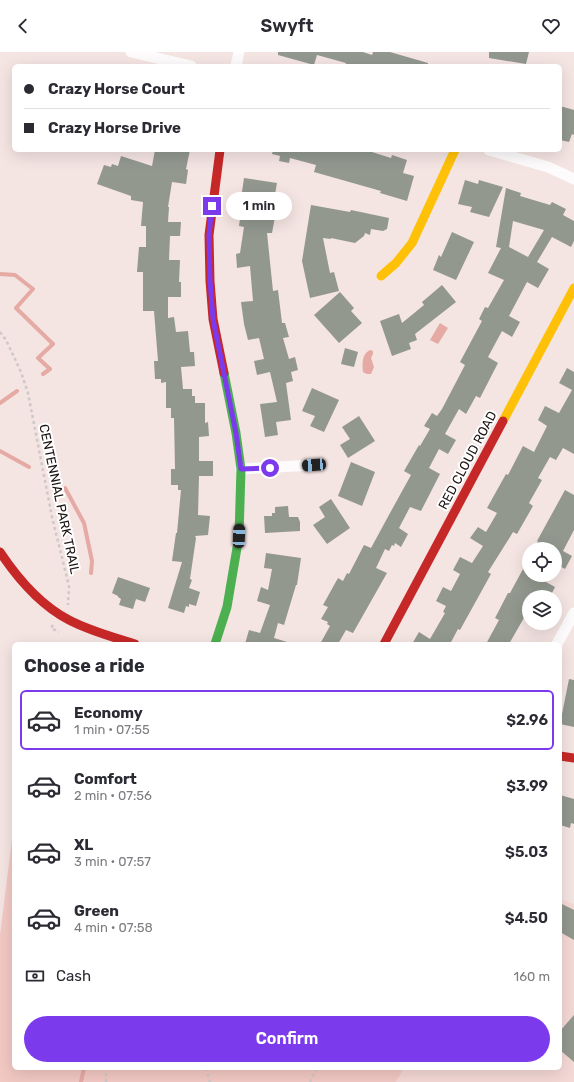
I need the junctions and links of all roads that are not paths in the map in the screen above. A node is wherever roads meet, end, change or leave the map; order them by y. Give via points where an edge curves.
1 (131, 52) edge
2 (239, 52) edge
3 (182, 64) edge
4 (236, 64) edge
5 (220, 152) edge
6 (454, 152) edge
7 (496, 152) edge
8 (574, 179) edge
9 (381, 276) dead end
10 (574, 288) edge
11 (314, 465) dead end
12 (241, 469) junction
13 (0, 552) edge
14 (574, 613) edge
15 (128, 642) edge
16 (216, 642) edge
17 (385, 642) edge
18 (558, 642) edge
19 (562, 756) edge
20 (574, 758) edge

1 - 3 street
2 - 4 street
5 - 12 street via 209,235 210,281 213,319
6 - 9 street via 412,242 396,263
7 - 8 street via 548,167
10 - 17 street, RED CLOUD ROAD
11 - 12 street
12 - 16 street via 239,536 227,607
13 - 15 street via 16,576 60,615 96,632
14 - 18 street
19 - 20 street

